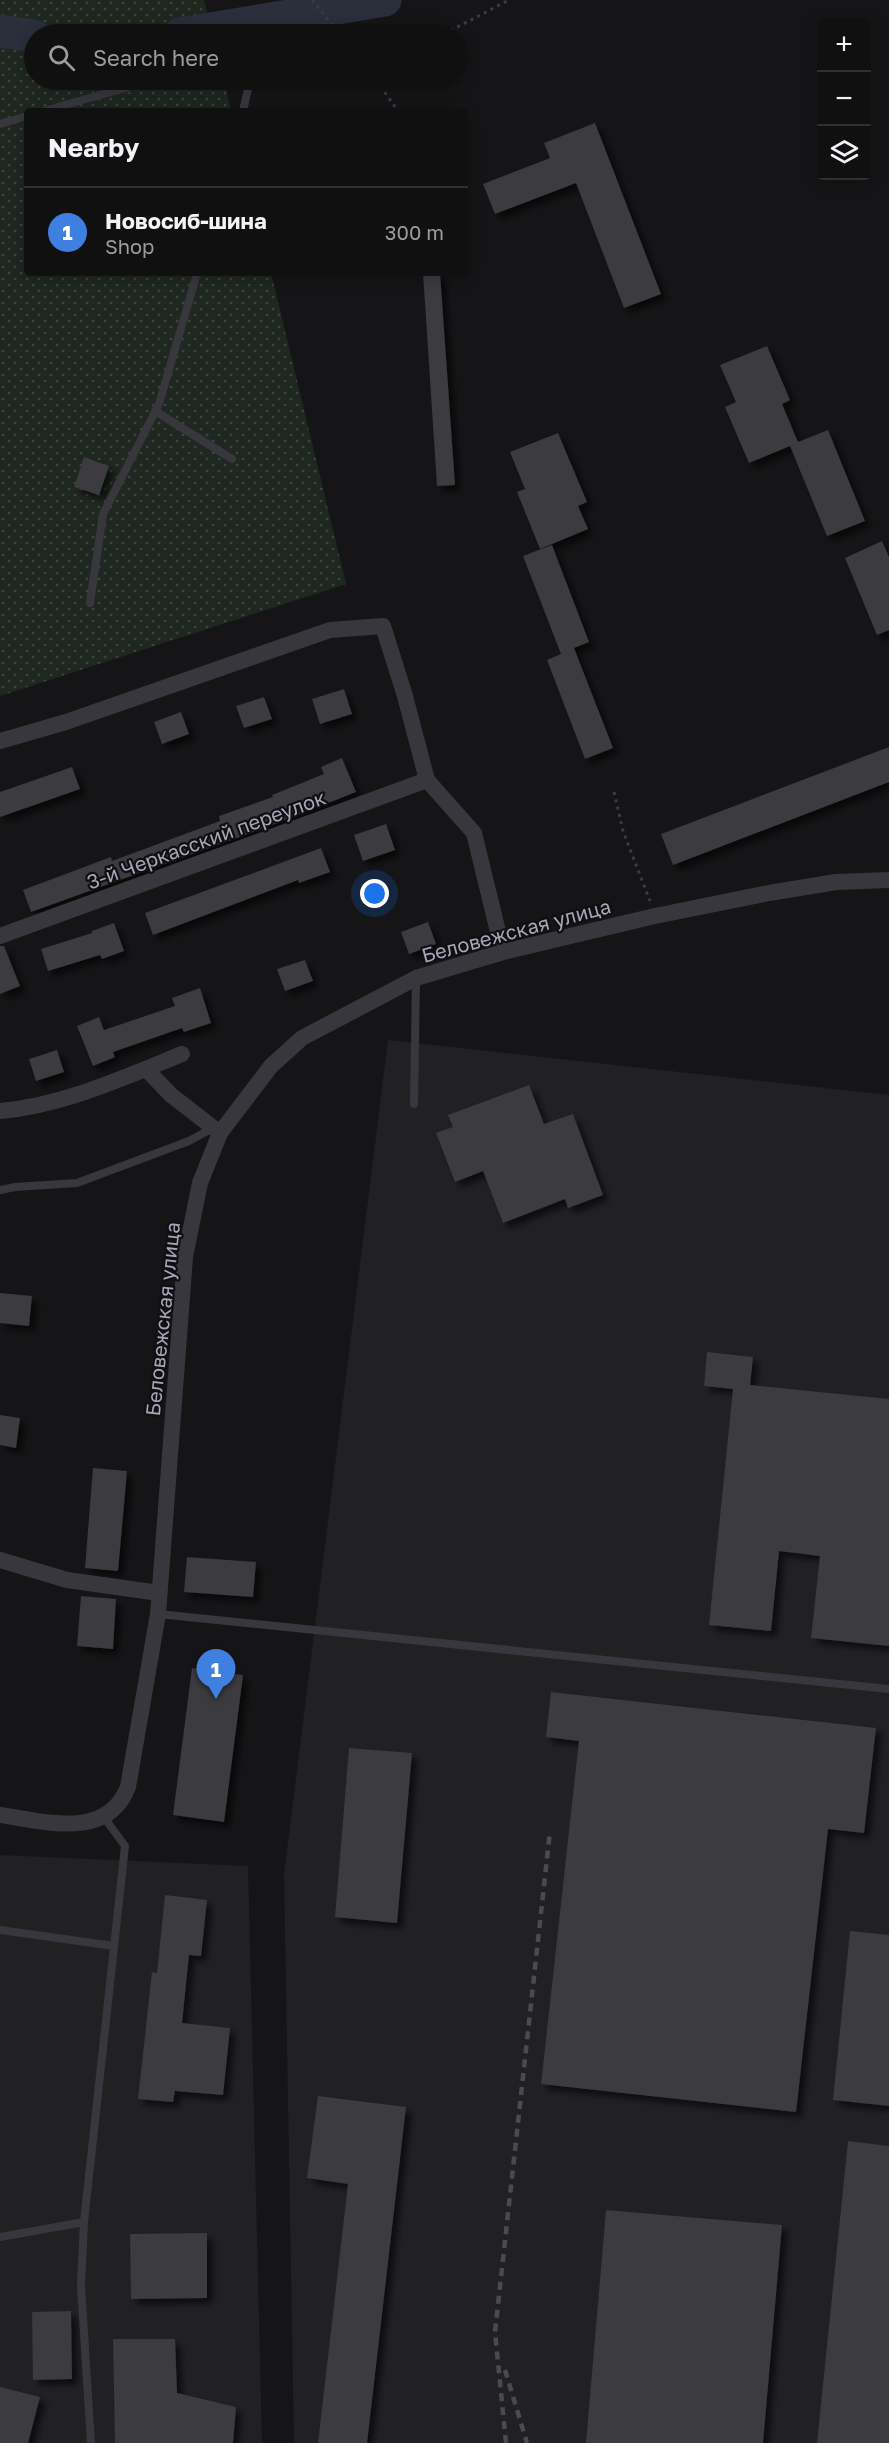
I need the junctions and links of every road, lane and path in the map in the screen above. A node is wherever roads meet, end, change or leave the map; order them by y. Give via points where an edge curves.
1 (312, 0) edge
2 (509, 0) edge
3 (332, 24) edge
4 (463, 24) edge
5 (118, 90) edge
6 (248, 90) edge
7 (383, 90) edge
8 (55, 108) edge
9 (244, 108) edge
10 (396, 108) edge
11 (24, 117) edge
12 (0, 124) edge
13 (196, 276) edge
14 (155, 411) junction
15 (232, 459) dead end
16 (90, 603) dead end
17 (0, 741) edge
18 (427, 780) junction
19 (614, 792) dead end
20 (889, 880) edge
21 (645, 886) dead end
22 (0, 936) edge
23 (503, 952) junction
24 (416, 978) junction
25 (182, 1054) dead end
26 (146, 1068) junction
27 (414, 1104) dead end
28 (0, 1111) edge
29 (216, 1131) junction
30 (0, 1190) edge
31 (0, 1560) edge
32 (159, 1593) junction
33 (158, 1614) junction
34 (889, 1689) edge
35 (0, 1815) edge
36 (103, 1816) junction
37 (0, 1930) edge
38 (114, 1946) junction
39 (84, 2222) junction
40 (0, 2237) edge
41 (91, 2443) edge

1 - 3 path
2 - 4 path
5 - 8 lane
6 - 9 lane
7 - 10 path
11 - 12 lane
13 - 14 lane
14 - 15 lane
14 - 16 lane via 103,514
17 - 18 street via 66,723 330,630 383,626
18 - 22 street, 3-й Черкасский переулок
18 - 23 street via 474,833
19 - 21 path via 623,831
20 - 23 street, Беловежская улица via 836,882 769,893
23 - 24 street, Беловежская улица
24 - 27 lane
24 - 29 street, Беловежская улица via 302,1038 271,1066
25 - 26 street
26 - 28 street via 68,1099
26 - 29 street via 171,1095
29 - 30 lane via 77,1183
29 - 32 street, Беловежская улица via 200,1183 185,1257
31 - 32 street via 67,1580
32 - 33 street, Беловежская улица
33 - 34 lane
33 - 36 street, Беловежская улица via 128,1787 124,1799
35 - 36 street, Беловежская улица via 77,1825
36 - 38 lane via 125,1846
37 - 38 lane
38 - 39 lane
39 - 40 lane
39 - 41 lane via 81,2286

